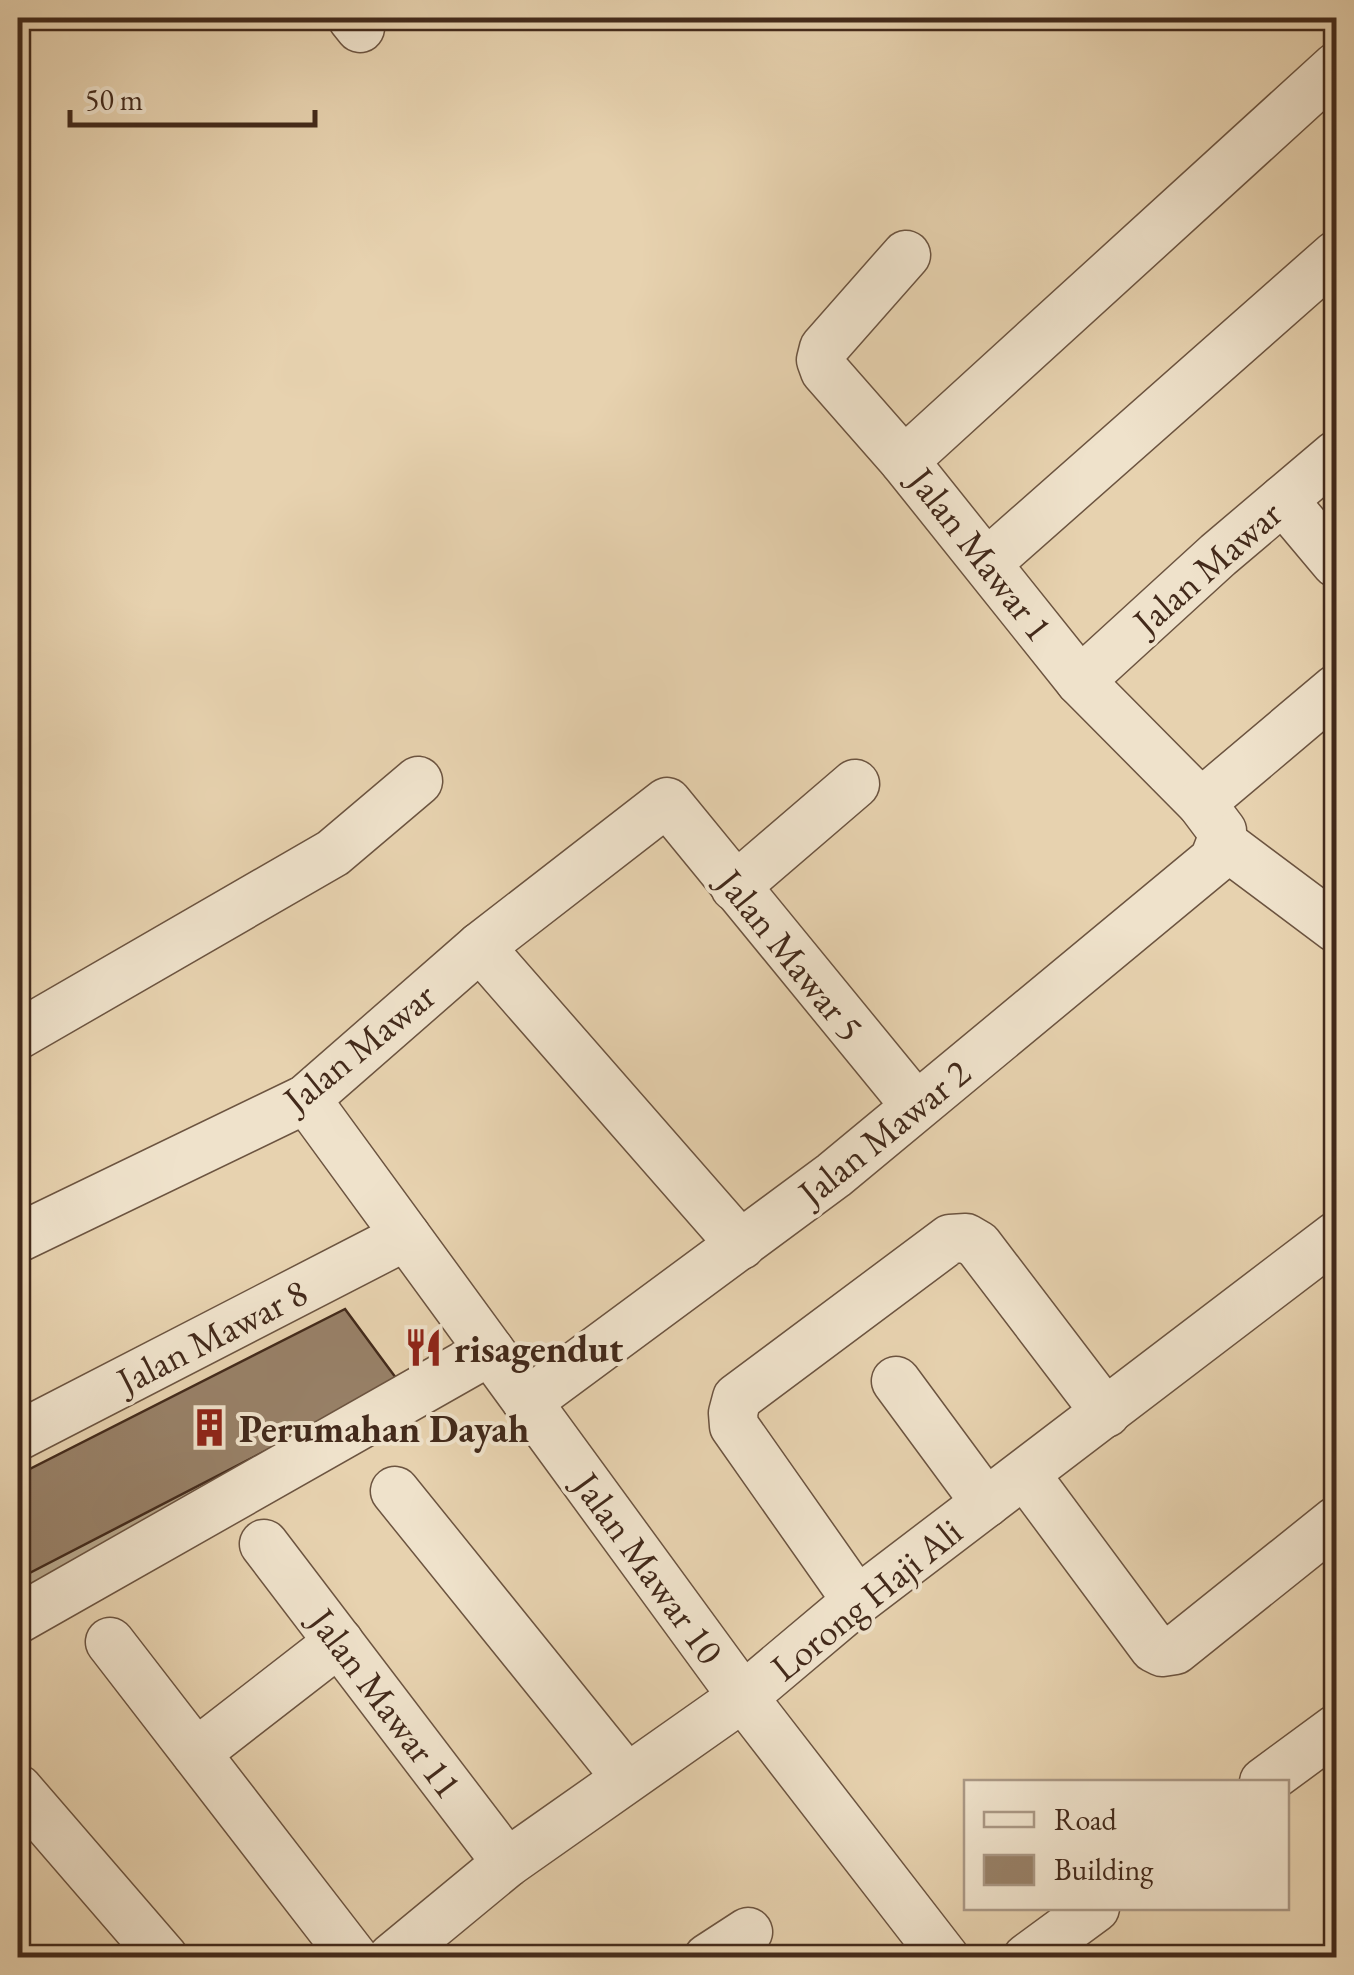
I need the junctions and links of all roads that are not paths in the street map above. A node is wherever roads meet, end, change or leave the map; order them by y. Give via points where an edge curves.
1 (1336, 67) edge
2 (906, 255) dead end
3 (1336, 255) edge
4 (1336, 455) edge
5 (904, 461) junction
6 (1283, 500) junction
7 (987, 563) junction
8 (1336, 563) edge
9 (1080, 681) junction
10 (1336, 689) edge
11 (418, 780) dead end
12 (855, 784) dead end
13 (667, 802) joint
14 (1211, 822) junction
15 (735, 887) junction
16 (1336, 928) edge
17 (480, 946) junction
18 (18, 1035) edge
19 (306, 1099) junction
20 (916, 1106) junction
21 (406, 1236) junction
22 (1336, 1236) edge
23 (18, 1238) edge
24 (740, 1245) junction
25 (490, 1351) junction
26 (896, 1381) dead end
27 (527, 1402) junction
28 (1106, 1413) junction
29 (18, 1436) edge
30 (1025, 1474) junction
31 (395, 1491) dead end
32 (986, 1503) junction
33 (1336, 1522) edge
34 (264, 1544) dead end
35 (857, 1601) junction
36 (18, 1619) edge
37 (110, 1642) dead end
38 (340, 1642) junction
39 (743, 1697) junction
40 (1336, 1729) edge
41 (196, 1753) junction
42 (626, 1777) junction
43 (1267, 1780) edge
44 (18, 1790) edge
45 (508, 1863) junction
46 (1092, 1910) edge
47 (748, 1932) dead end
48 (164, 1958) edge
49 (354, 1958) edge
50 (392, 1958) edge
51 (708, 1958) edge
52 (945, 1958) edge
53 (1028, 1958) edge

1 - 5 street, Jalan Mawar 1
2 - 5 street via 824,348 821,360
3 - 7 street
4 - 6 street, Jalan Mawar
5 - 7 street, Jalan Mawar 1
6 - 8 street
6 - 9 street, Jalan Mawar
7 - 9 street, Jalan Mawar 1
9 - 14 street, Jalan Mawar 1
10 - 14 street, Jalan Mawar 2
11 - 18 street via 333,853
12 - 15 street
13 - 15 street, Jalan Mawar 5
13 - 17 street, Jalan Mawar
14 - 16 street, Jalan Mawar 1
14 - 20 street, Jalan Mawar 2 via 1214,860
15 - 20 street, Jalan Mawar 5
17 - 19 street, Jalan Mawar
17 - 24 street
19 - 21 street, Jalan Mawar 10
19 - 23 street, Jalan Mawar
20 - 24 street, Jalan Mawar 2
21 - 25 street, Jalan Mawar 10
21 - 29 street, Jalan Mawar 8
22 - 28 street, Lorong Haji Ali
24 - 27 street, Jalan Mawar 2
25 - 27 street, Jalan Mawar 10
25 - 36 street
26 - 32 street
27 - 39 street, Jalan Mawar 10
28 - 30 street, Lorong Haji Ali
28 - 35 street via 966,1238 950,1239 738,1398 734,1426
30 - 32 street, Lorong Haji Ali
30 - 33 street via 1162,1652 1175,1650
31 - 42 street
32 - 35 street, Lorong Haji Ali
34 - 38 street, Jalan Mawar 11
35 - 39 street, Lorong Haji Ali
37 - 41 street
38 - 41 street
38 - 45 street, Jalan Mawar 11
39 - 42 street, Lorong Haji Ali
39 - 52 street, Jalan Mawar 10
40 - 43 street
41 - 49 street
42 - 45 street, Lorong Haji Ali
44 - 48 street
45 - 50 street, Lorong Haji Ali
46 - 53 street
47 - 51 street

